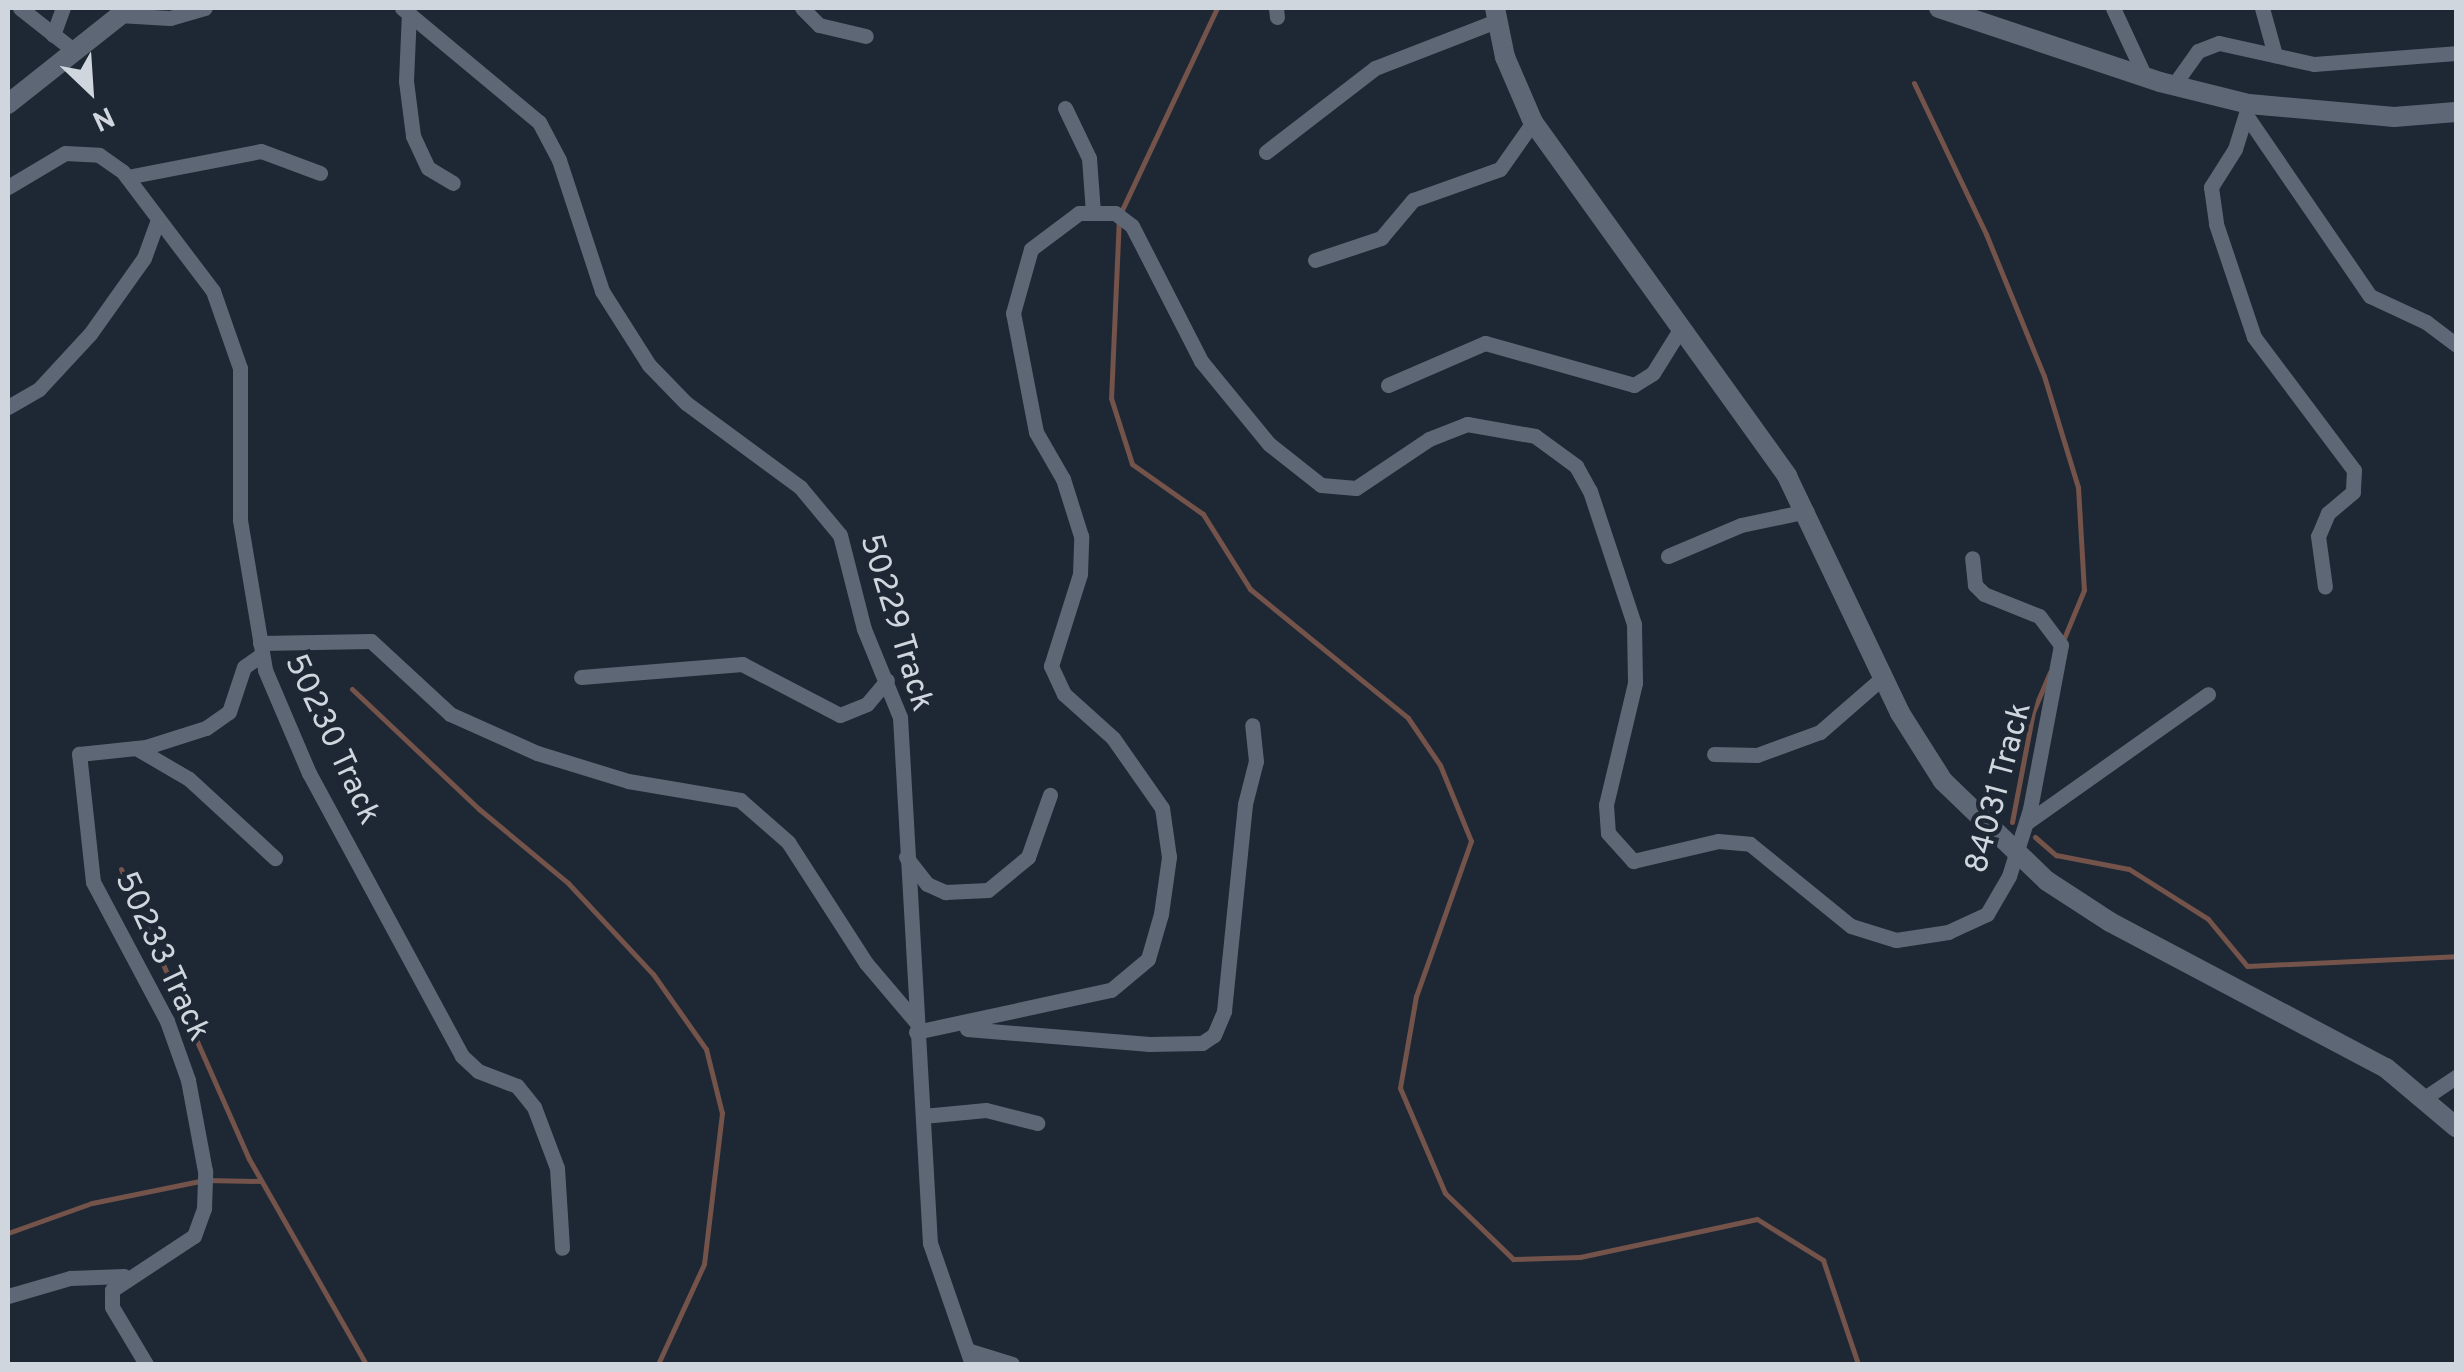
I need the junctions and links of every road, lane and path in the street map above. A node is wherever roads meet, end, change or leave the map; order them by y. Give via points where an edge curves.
1 (20, 8) edge
2 (64, 8) edge
3 (204, 8) edge
4 (802, 8) edge
5 (1939, 8) edge
6 (2113, 8) edge
7 (2262, 8) edge
8 (406, 10) edge
9 (123, 12) edge
10 (1496, 14) edge
11 (8, 16) edge
12 (53, 36) junction
13 (866, 36) dead end
14 (72, 49) junction
15 (2456, 53) edge
16 (2274, 55) junction
17 (2145, 77) junction
18 (2173, 86) junction
19 (8, 104) edge
20 (1065, 108) dead end
21 (2247, 110) junction
22 (2456, 112) edge
23 (1534, 122) junction
24 (1266, 152) dead end
25 (320, 173) dead end
26 (127, 177) junction
27 (454, 183) dead end
28 (8, 186) edge
29 (1094, 212) junction
30 (157, 222) junction
31 (1315, 260) dead end
32 (1681, 328) junction
33 (2456, 346) edge
34 (1388, 384) dead end
35 (8, 407) edge
36 (1807, 511) junction
37 (1668, 556) dead end
38 (1972, 558) dead end
39 (2326, 587) dead end
40 (260, 649) junction
41 (581, 676) dead end
42 (1883, 677) junction
43 (887, 680) junction
44 (2208, 694) dead end
45 (1252, 725) dead end
46 (136, 748) junction
47 (1714, 754) dead end
48 (1050, 795) dead end
49 (2026, 823) junction
50 (2016, 855) junction
51 (905, 856) junction
52 (275, 858) dead end
53 (916, 1027) junction
54 (945, 1028) junction
55 (2456, 1077) edge
56 (2426, 1097) junction
57 (922, 1116) junction
58 (1038, 1122) dead end
59 (2456, 1127) edge
60 (562, 1248) dead end
61 (124, 1276) junction
62 (8, 1296) edge
63 (971, 1358) edge
64 (146, 1364) edge
65 (1012, 1364) edge

1 - 11 street
1 - 12 street
2 - 12 street
3 - 9 street via 170,18
4 - 13 street via 819,26
5 - 17 street
6 - 17 street
7 - 16 street
8 - 27 street via 413,136 428,168
8 - 43 street, 50229 Track via 540,122 576,205 602,292 648,365 830,517
9 - 14 street
10 - 23 street
10 - 24 street via 1375,68
12 - 14 street
14 - 19 street
15 - 16 street via 2326,64
16 - 18 street via 2242,44 2208,45
17 - 18 street
18 - 21 street
20 - 29 street via 1086,146
21 - 22 street
21 - 33 street via 2370,296 2426,322
21 - 39 street via 2235,149 2211,187 2220,242 2254,337 2354,470 2352,492 2328,514 2318,536
23 - 31 street via 1500,169 1414,200 1382,238
23 - 32 street
25 - 26 street via 261,151
26 - 28 street, 50230 Track via 81,149
26 - 30 street, 50230 Track
29 - 50 street, 84031 Track via 1119,216 1144,242 1201,361 1269,444 1322,485 1340,490 1365,484 1429,439 1468,424 1518,430 1547,442 1576,466 1634,624 1635,683 1606,805 1608,833 1628,859 1652,861 1718,841 1750,844 1851,926 1896,940 1948,932 1987,914
29 - 54 street via 1071,217 1035,244 1018,277 1014,313 1036,432 1064,480 1081,536 1080,574 1051,666 1064,694 1113,738 1162,808 1169,858 1162,914 1148,959 1111,990
30 - 35 street via 144,258 90,334 40,390
30 - 40 street, 50230 Track via 204,274 240,368 240,520
32 - 34 street via 1656,370 1634,385 1492,344 1456,352
32 - 36 street
36 - 37 street via 1749,522
36 - 42 street
38 - 49 street, 84031 Track via 1984,594 2039,616 2061,645
40 - 46 street via 244,667 223,718
40 - 53 street via 371,640 450,714 537,752 628,780 740,800 788,842
40 - 60 street, 50230 Track via 310,773 462,1056 478,1071 518,1086 534,1107 558,1168
41 - 43 street via 742,664 840,714 867,704
42 - 47 street via 1820,732 1758,755
42 - 50 street via 1943,781
43 - 51 street, 50229 Track via 900,716
44 - 49 street
45 - 54 street via 1256,761 1245,804 1224,1012 1214,1035 1202,1042 1149,1044
46 - 52 street via 189,779
46 - 61 street, 50233 Track via 79,754 93,882 166,1021 188,1080 205,1171 204,1208 194,1236
48 - 51 street via 1028,857 988,890 945,892 927,884
49 - 50 street, 84031 Track
50 - 56 street via 2110,922 2347,1046
51 - 53 street, 50229 Track
53 - 54 street
53 - 57 street, 50229 Track
55 - 56 street
56 - 59 street
57 - 58 street via 986,1110
57 - 63 street, 50229 Track via 932,1255
61 - 62 street via 70,1278
61 - 64 street via 112,1290 112,1308
63 - 65 street

